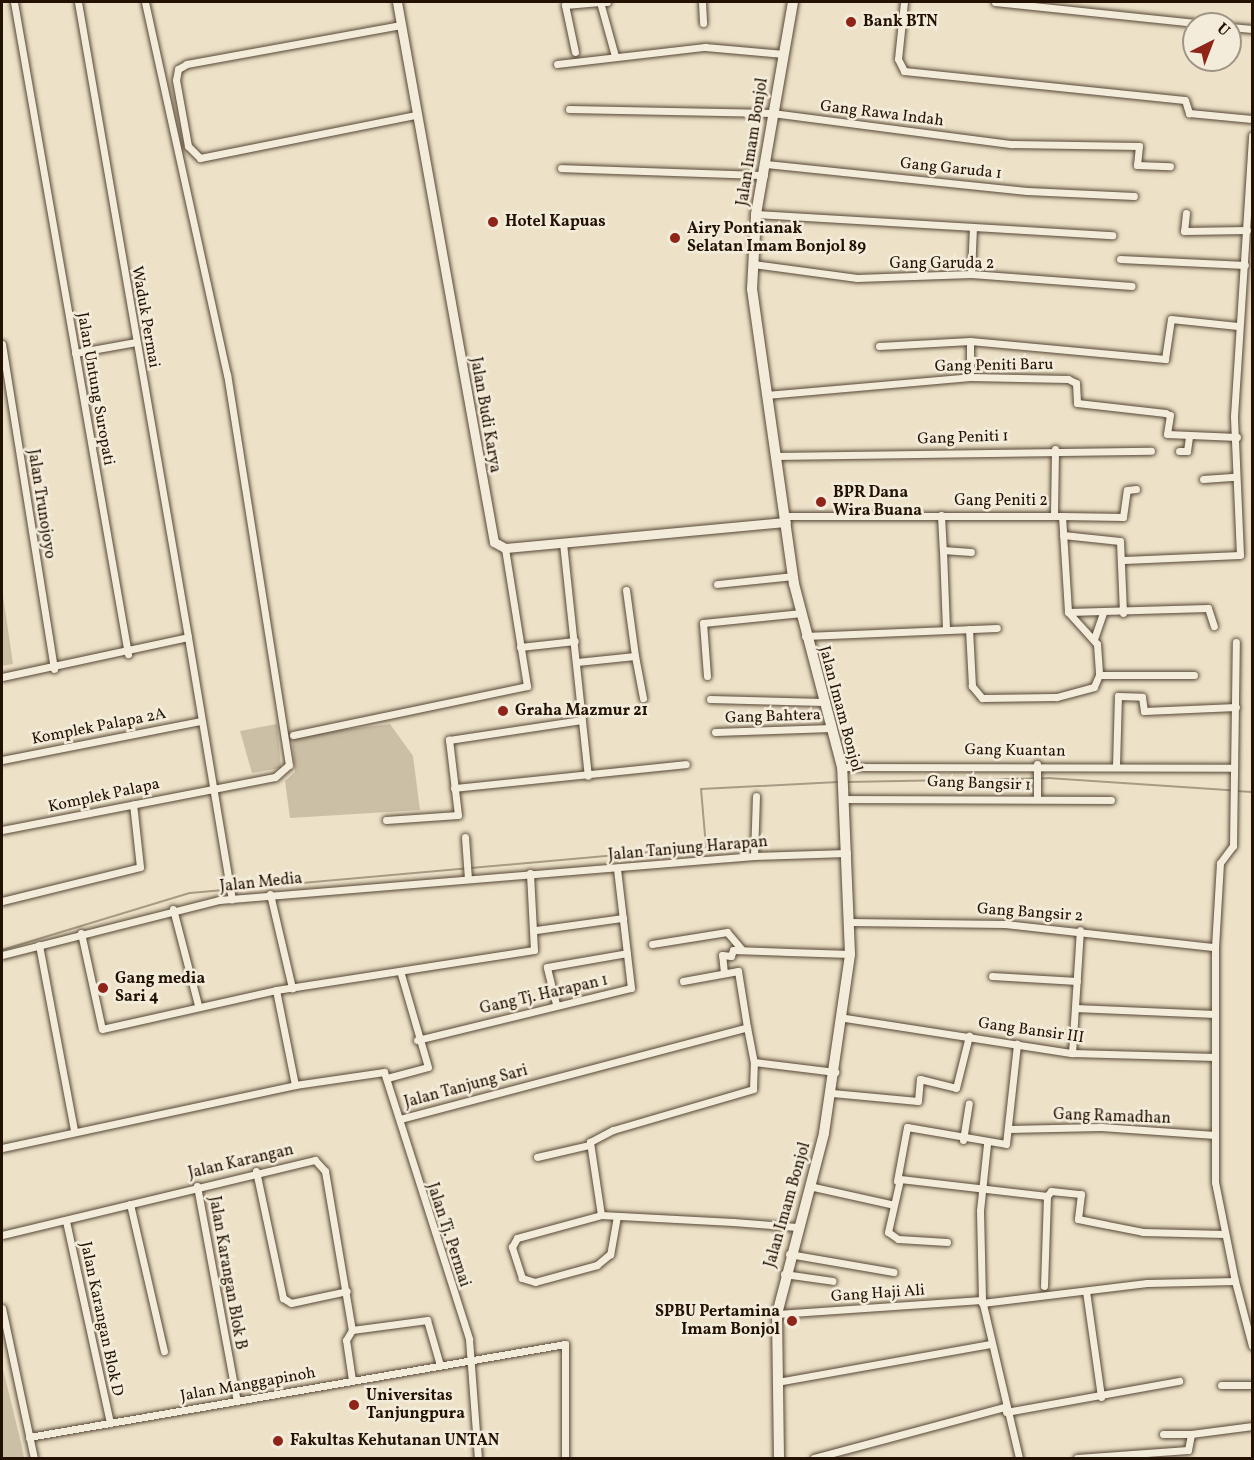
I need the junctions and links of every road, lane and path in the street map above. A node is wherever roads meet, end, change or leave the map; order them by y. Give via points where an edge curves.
1 (14, 2) edge
2 (78, 2) edge
3 (145, 2) edge
4 (397, 2) edge
5 (600, 2) edge
6 (607, 2) edge
7 (702, 2) edge
8 (793, 2) edge
9 (904, 2) edge
10 (995, 2) edge
11 (1182, 22) edge
12 (703, 23) dead end
13 (401, 25) junction
14 (575, 52) dead end
15 (784, 54) junction
16 (615, 56) junction
17 (557, 64) dead end
18 (569, 109) dead end
19 (772, 113) junction
20 (415, 115) junction
21 (1252, 119) edge
22 (1252, 136) edge
23 (1170, 166) dead end
24 (561, 168) dead end
25 (765, 170) junction
26 (1134, 196) dead end
27 (1185, 213) dead end
28 (756, 214) junction
29 (974, 227) junction
30 (1247, 230) junction
31 (1112, 235) dead end
32 (1120, 259) dead end
33 (753, 264) junction
34 (1245, 265) junction
35 (970, 274) junction
36 (1132, 286) dead end
37 (1238, 326) junction
38 (970, 341) junction
39 (136, 342) junction
40 (2, 344) edge
41 (879, 346) dead end
42 (75, 353) junction
43 (970, 377) junction
44 (766, 395) junction
45 (1189, 436) junction
46 (1237, 437) junction
47 (1055, 449) junction
48 (1151, 451) dead end
49 (1179, 451) dead end
50 (775, 456) junction
51 (1235, 477) junction
52 (1203, 479) dead end
53 (1136, 489) dead end
54 (1054, 514) junction
55 (941, 515) junction
56 (1062, 516) junction
57 (785, 519) junction
58 (1063, 536) junction
59 (563, 543) junction
60 (505, 548) junction
61 (943, 550) junction
62 (971, 552) dead end
63 (1124, 560) junction
64 (793, 576) junction
65 (717, 584) dead end
66 (626, 590) dead end
67 (1068, 612) junction
68 (801, 613) junction
69 (1102, 613) junction
70 (1123, 613) junction
71 (1214, 626) dead end
72 (997, 628) dead end
73 (946, 629) junction
74 (969, 629) junction
75 (805, 636) junction
76 (188, 637) junction
77 (1094, 639) junction
78 (574, 641) junction
79 (1236, 642) dead end
80 (520, 647) junction
81 (128, 654) junction
82 (635, 656) junction
83 (577, 662) junction
84 (54, 669) junction
85 (1099, 675) junction
86 (1194, 675) dead end
87 (707, 676) dead end
88 (2, 677) edge
89 (643, 698) dead end
90 (710, 699) dead end
91 (824, 702) junction
92 (1236, 707) junction
93 (582, 720) junction
94 (201, 721) junction
95 (831, 728) junction
96 (715, 732) dead end
97 (293, 735) dead end
98 (2, 760) edge
99 (686, 764) dead end
100 (1116, 766) junction
101 (1233, 768) junction
102 (842, 769) junction
103 (1037, 769) junction
104 (588, 776) junction
105 (212, 787) junction
106 (454, 788) junction
107 (756, 796) dead end
108 (1037, 796) junction
109 (846, 797) junction
110 (1111, 800) dead end
111 (133, 804) junction
112 (386, 820) dead end
113 (2, 830) edge
114 (465, 837) dead end
115 (847, 853) junction
116 (754, 856) junction
117 (617, 868) junction
118 (530, 873) junction
119 (468, 877) junction
120 (270, 894) junction
121 (231, 897) junction
122 (2, 901) edge
123 (173, 909) junction
124 (623, 918) junction
125 (849, 922) junction
126 (536, 930) junction
127 (1080, 930) junction
128 (81, 933) junction
129 (652, 944) dead end
130 (39, 945) junction
131 (1212, 947) junction
132 (742, 950) junction
133 (627, 953) junction
134 (850, 954) junction
135 (2, 955) edge
136 (724, 973) junction
137 (401, 974) junction
138 (992, 976) dead end
139 (683, 981) dead end
140 (1077, 981) junction
141 (292, 988) junction
142 (276, 990) junction
143 (556, 1004) junction
144 (198, 1005) junction
145 (1076, 1008) junction
146 (1215, 1014) junction
147 (844, 1018) junction
148 (747, 1027) junction
149 (969, 1036) junction
150 (417, 1040) junction
151 (1017, 1044) junction
152 (1072, 1053) junction
153 (1215, 1057) junction
154 (754, 1062) junction
155 (836, 1072) junction
156 (387, 1078) junction
157 (294, 1085) junction
158 (832, 1093) junction
159 (969, 1103) dead end
160 (400, 1119) junction
161 (1008, 1129) junction
162 (74, 1130) junction
163 (1215, 1135) junction
164 (963, 1140) junction
165 (589, 1144) junction
166 (987, 1144) junction
167 (2, 1148) edge
168 (537, 1157) dead end
169 (256, 1171) junction
170 (897, 1180) junction
171 (197, 1186) junction
172 (809, 1186) junction
173 (981, 1186) junction
174 (1047, 1196) junction
175 (130, 1204) junction
176 (890, 1204) junction
177 (601, 1215) junction
178 (617, 1216) junction
179 (66, 1221) junction
180 (797, 1227) junction
181 (1224, 1234) junction
182 (2, 1235) edge
183 (947, 1242) dead end
184 (789, 1254) junction
185 (893, 1272) dead end
186 (784, 1274) junction
187 (832, 1281) dead end
188 (1235, 1281) junction
189 (1044, 1286) dead end
190 (347, 1291) junction
191 (1086, 1291) junction
192 (982, 1302) junction
193 (2, 1308) edge
194 (777, 1314) junction
195 (352, 1330) junction
196 (990, 1344) junction
197 (1252, 1346) edge
198 (164, 1351) dead end
199 (472, 1359) junction
200 (440, 1365) junction
201 (352, 1380) junction
202 (1179, 1381) dead end
203 (777, 1382) junction
204 (1221, 1385) dead end
205 (1252, 1385) edge
206 (1101, 1396) junction
207 (237, 1401) junction
208 (1005, 1409) junction
209 (110, 1423) junction
210 (1252, 1426) edge
211 (1163, 1434) dead end
212 (1191, 1434) junction
213 (29, 1437) junction
214 (34, 1458) edge
215 (478, 1458) edge
216 (565, 1458) edge
217 (779, 1458) edge
218 (814, 1458) edge
219 (1019, 1458) edge
220 (1077, 1458) edge

1 - 42 street, Jalan Untung Suropati
2 - 39 street, Waduk Permai
3 - 105 street, Komplek Palapa via 227,375 289,762 279,776
4 - 13 street, Jalan Budi Karya
5 - 6 street
5 - 14 street via 565,5
5 - 16 street
7 - 12 street
8 - 15 main road, Jalan Imam Bonjol
9 - 21 street via 898,59 904,71 1185,100 1189,113
10 - 11 street
13 - 20 street, Jalan Budi Karya
13 - 20 street via 187,64 178,69 176,80 188,146 200,158
15 - 16 street via 716,47
15 - 19 main road, Jalan Imam Bonjol
16 - 17 street
18 - 19 street, Gang Rawa Indah
19 - 23 street, Gang Rawa Indah via 1012,144 1139,146 1137,165
19 - 25 main road, Jalan Imam Bonjol
20 - 60 street, Jalan Budi Karya via 490,531
22 - 30 street
24 - 25 street, Gang Garuda 1
25 - 26 street, Gang Garuda 1
25 - 28 main road, Jalan Imam Bonjol
27 - 30 street via 1184,231
28 - 29 street
28 - 33 main road, Jalan Imam Bonjol
29 - 31 street
29 - 35 street
30 - 34 street
32 - 34 street
33 - 35 street, Gang Garuda 2 via 857,278
33 - 44 main road, Jalan Imam Bonjol
34 - 37 street
35 - 36 street, Gang Garuda 2
37 - 38 street via 1171,319 1165,359
37 - 46 street
38 - 41 street
38 - 43 street
39 - 42 street
39 - 76 street, Waduk Permai
40 - 84 street, Jalan Trunojoyo
42 - 81 street, Jalan Untung Suropati
43 - 44 street, Gang Peniti Baru
43 - 45 street, Gang Peniti Baru via 1068,379 1076,383 1077,404 1166,413 1170,415 1167,434
44 - 50 main road, Jalan Imam Bonjol
45 - 46 street
45 - 49 street via 1187,451
46 - 51 street
47 - 48 street, Gang Peniti 1
47 - 50 street, Gang Peniti 1
47 - 54 street
50 - 57 main road, Jalan Imam Bonjol
51 - 52 street
51 - 63 street via 1240,555
53 - 56 street via 1127,490 1125,516
54 - 55 street, Gang Peniti 2
54 - 56 street, Gang Peniti 2
55 - 57 street, Gang Peniti 2
55 - 61 street
56 - 58 street, Gang Peniti 2
57 - 59 street
57 - 64 main road, Jalan Imam Bonjol
58 - 63 street via 1117,539
58 - 67 street, Gang Peniti 2
59 - 60 street
59 - 78 street
60 - 80 street
61 - 62 street
61 - 73 street
63 - 70 street
64 - 65 street
64 - 68 main road, Jalan Imam Bonjol
66 - 82 street
67 - 69 street
67 - 77 street
68 - 75 main road, Jalan Imam Bonjol
68 - 87 street via 702,623
69 - 70 street
69 - 77 street
70 - 71 street via 1208,608
72 - 74 street
73 - 74 street
73 - 75 street
74 - 85 street via 972,686 982,698 1083,693
75 - 91 main road, Jalan Imam Bonjol
76 - 81 street
76 - 94 street, Waduk Permai
77 - 85 street
78 - 80 street
78 - 83 street
79 - 92 street
80 - 97 street via 525,687
81 - 84 street
82 - 83 street
82 - 89 street
83 - 93 street
84 - 88 street
85 - 86 street
90 - 91 street
91 - 95 main road, Jalan Imam Bonjol
92 - 100 street via 1144,711 1142,697 1118,696
92 - 101 street
93 - 104 street
93 - 106 street via 449,740
94 - 98 street, Komplek Palapa 2A
94 - 105 street, Waduk Permai
95 - 96 street, Gang Bahtera
95 - 102 main road, Jalan Imam Bonjol
99 - 104 street
100 - 101 street, Gang Kuantan
100 - 103 street, Gang Kuantan
101 - 131 street via 1233,846 1220,863
102 - 103 street, Gang Kuantan
102 - 109 main road, Jalan Imam Bonjol
103 - 108 street
104 - 106 street
105 - 111 street, Komplek Palapa
105 - 121 street, Waduk Permai
106 - 112 street via 460,808 454,818
107 - 116 street
108 - 109 street, Gang Bangsir 1
108 - 110 street, Gang Bangsir 1
109 - 115 main road, Jalan Imam Bonjol
111 - 113 street, Komplek Palapa
111 - 122 street via 141,866
114 - 119 street
115 - 116 street, Jalan Tanjung Harapan
115 - 125 main road, Jalan Imam Bonjol
116 - 117 street, Jalan Tanjung Harapan
117 - 118 street, Jalan Tanjung Harapan
117 - 124 street, Gang Tj. Harapan 1
118 - 119 street, Jalan Media
118 - 126 street
119 - 120 street, Jalan Media
120 - 121 street, Jalan Media
120 - 141 street
121 - 123 street, Jalan Media
123 - 128 street, Jalan Media
123 - 144 street
124 - 126 street
124 - 133 street, Gang Tj. Harapan 1
125 - 127 street, Gang Bangsir 2
125 - 134 main road, Jalan Imam Bonjol
126 - 137 street via 534,950
127 - 131 street, Gang Bangsir 2
127 - 140 street
128 - 130 street, Jalan Media
128 - 144 street via 102,1029
129 - 132 street via 727,932
130 - 135 street, Jalan Media
130 - 162 street
131 - 146 street
132 - 134 street
132 - 136 street via 733,950 731,956 722,955
133 - 143 street, Gang Tj. Harapan 1 via 631,988
133 - 143 street via 548,967
134 - 147 main road, Jalan Imam Bonjol
136 - 139 street
136 - 148 street via 738,970
137 - 141 street
137 - 150 street
138 - 140 street
140 - 145 street
141 - 142 street
142 - 144 street
142 - 157 street
143 - 150 street, Gang Tj. Harapan 1
145 - 146 street
145 - 152 street
146 - 153 street
147 - 149 street, Gang Bansir III
147 - 155 main road, Jalan Imam Bonjol
148 - 154 street
148 - 160 street, Jalan Tanjung Sari
149 - 151 street, Gang Bansir III
149 - 158 street via 957,1088 920,1079 918,1101
150 - 156 street via 428,1067
151 - 152 street, Gang Bansir III
151 - 161 street
152 - 153 street, Gang Bansir III
153 - 163 street
154 - 155 street
154 - 165 street via 753,1089 612,1130
155 - 158 main road, Jalan Imam Bonjol
156 - 157 street, Jalan Tanjung Sari via 376,1069
156 - 160 street, Jalan Tanjung Sari
157 - 162 street, Jalan Tanjung Sari
158 - 172 main road, Jalan Imam Bonjol
159 - 164 street
160 - 199 street, Jalan Tj. Permai
161 - 163 street, Gang Ramadhan via 1101,1127
161 - 166 street via 1004,1145
162 - 167 street, Jalan Tanjung Sari
163 - 181 street via 1215,1182
164 - 166 street
164 - 170 street via 907,1127
165 - 168 street
165 - 177 street
166 - 173 street
169 - 171 street, Jalan Karangan
169 - 190 street via 284,1300
169 - 190 street, Jalan Karangan via 311,1160 322,1164
170 - 173 street
170 - 176 street
171 - 175 street, Jalan Karangan
171 - 207 street, Jalan Karangan Blok B
172 - 176 street
172 - 180 main road, Jalan Imam Bonjol
173 - 174 street
173 - 192 street
174 - 181 street via 1051,1191 1081,1194 1078,1219 1143,1232
174 - 189 street
175 - 179 street, Jalan Karangan
175 - 198 street
176 - 183 street via 890,1235
177 - 178 street
177 - 178 street via 518,1238 512,1247 525,1281 597,1265 610,1254
178 - 180 street
179 - 182 street, Jalan Karangan
179 - 209 street, Jalan Karangan Blok D
180 - 184 main road, Jalan Imam Bonjol
181 - 188 street
184 - 185 street
184 - 186 main road, Jalan Imam Bonjol
186 - 187 street
186 - 194 main road, Jalan Imam Bonjol
188 - 191 street, Gang Haji Ali
188 - 197 street
190 - 195 street, Jalan Karangan
191 - 192 street, Gang Haji Ali
191 - 206 street
192 - 194 street, Gang Haji Ali
192 - 196 street
193 - 213 street
194 - 203 main road, Jalan Imam Bonjol
195 - 200 street via 427,1320
195 - 201 street, Jalan Karangan via 346,1340
196 - 203 street
196 - 208 street
199 - 200 street, Jalan Manggapinoh
199 - 215 street, Jalan Tj. Permai
199 - 216 street, Jalan Manggapinoh via 565,1344
200 - 201 street, Jalan Manggapinoh
201 - 207 street, Jalan Manggapinoh
202 - 206 street
203 - 217 main road, Jalan Imam Bonjol
204 - 205 street
206 - 208 street
207 - 209 street, Jalan Manggapinoh
208 - 218 street
208 - 219 street
209 - 213 street, Jalan Manggapinoh
210 - 212 street
211 - 212 street
212 - 220 street via 1188,1450
213 - 214 street

